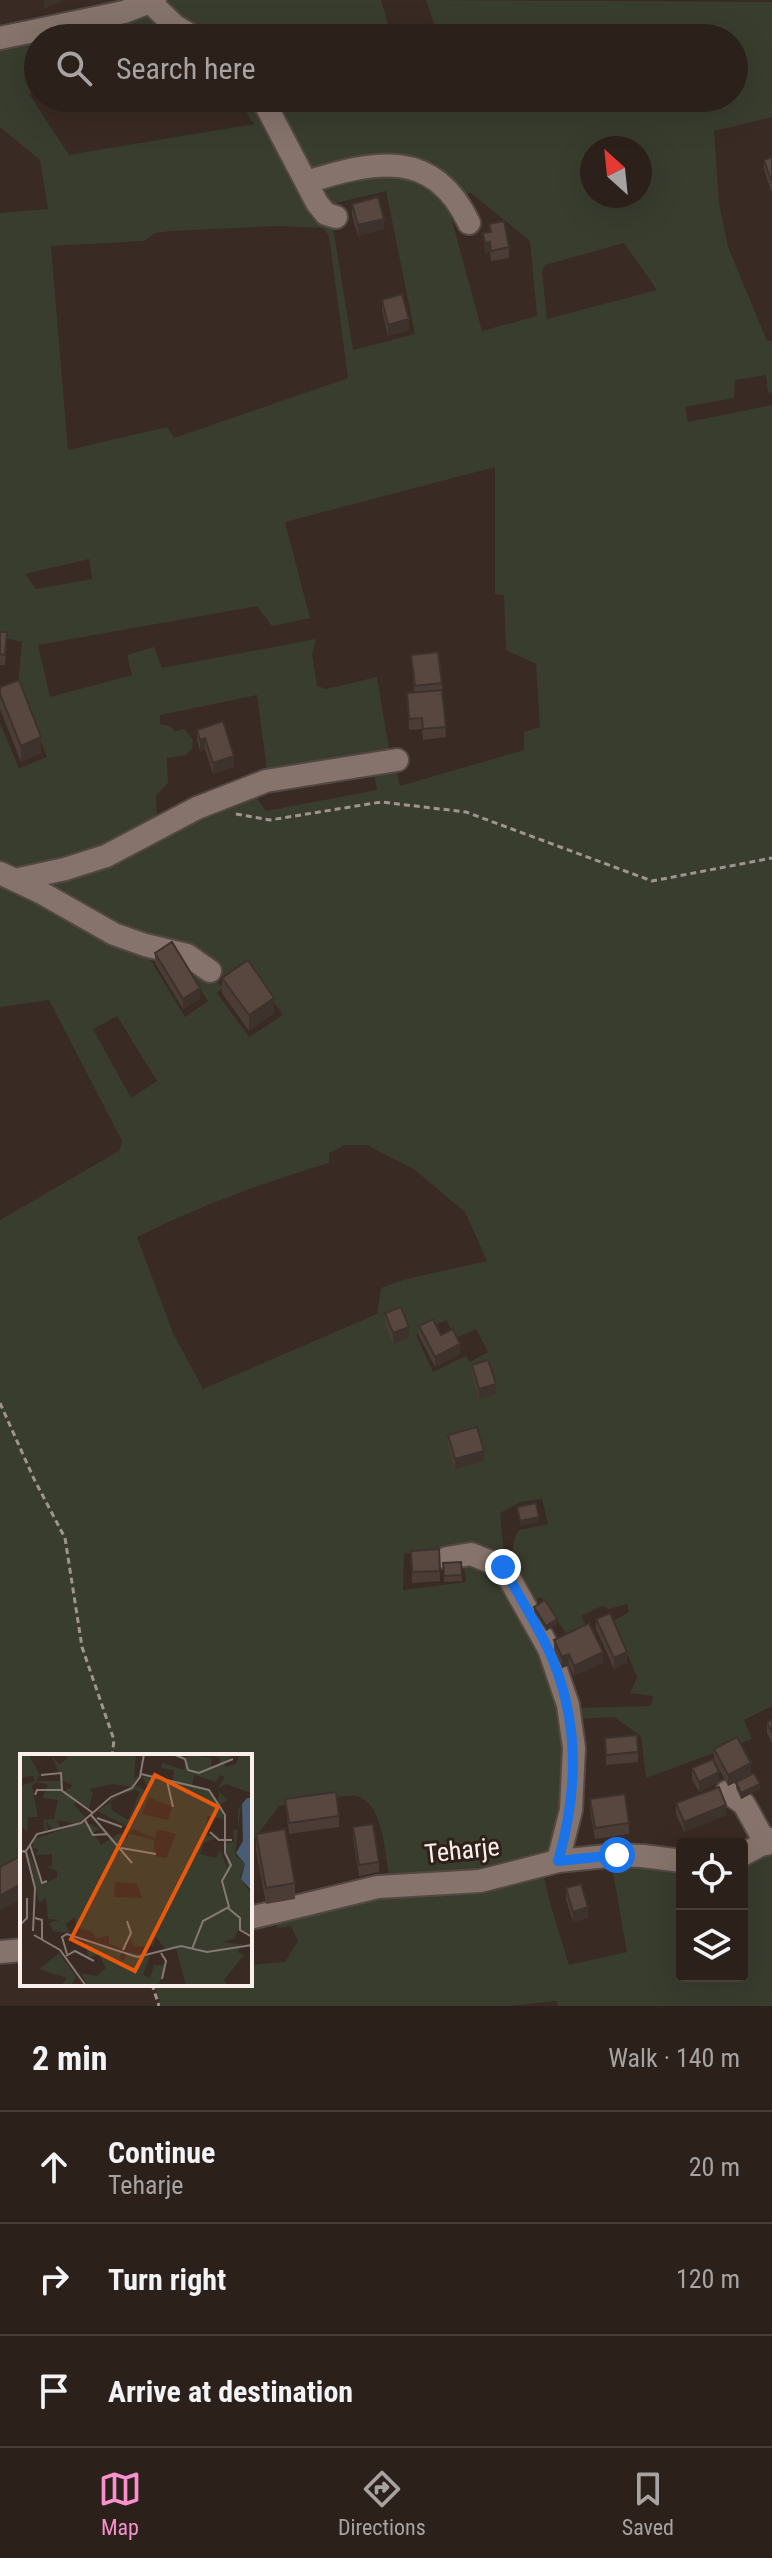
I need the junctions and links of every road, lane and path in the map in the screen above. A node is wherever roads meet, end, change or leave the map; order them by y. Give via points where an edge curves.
1 (152, 1) edge
2 (67, 24) edge
3 (173, 24) edge
4 (24, 33) edge
5 (0, 38) edge
6 (270, 112) edge
7 (307, 182) junction
8 (336, 217) dead end
9 (469, 223) dead end
10 (397, 760) dead end
11 (197, 808) junction
12 (772, 858) edge
13 (7, 876) edge
14 (210, 971) dead end
15 (0, 1403) edge
16 (447, 1558) dead end
17 (112, 1754) edge
18 (727, 1792) dead end
19 (769, 1841) edge
20 (748, 1852) edge
21 (676, 1860) edge
22 (558, 1861) junction
23 (252, 1918) edge
24 (20, 1950) edge
25 (0, 1952) edge
26 (153, 1986) edge
27 (159, 2006) edge

1 - 2 street
1 - 3 street
4 - 5 street
6 - 7 street
7 - 8 street via 326,214
7 - 9 street via 360,168 409,167 448,189
10 - 11 street via 266,781
11 - 12 path via 270,820 381,802 466,812 652,881
11 - 13 street via 106,856 65,869
13 - 14 street via 114,934 187,955
15 - 17 path via 65,1538 82,1647 114,1740
16 - 22 street via 471,1554 503,1567 549,1649 571,1720 574,1780
18 - 19 street via 744,1804
19 - 20 street
21 - 22 street, Teharje via 617,1855
22 - 23 street, Teharje via 480,1881 378,1887
24 - 25 street
26 - 27 path

